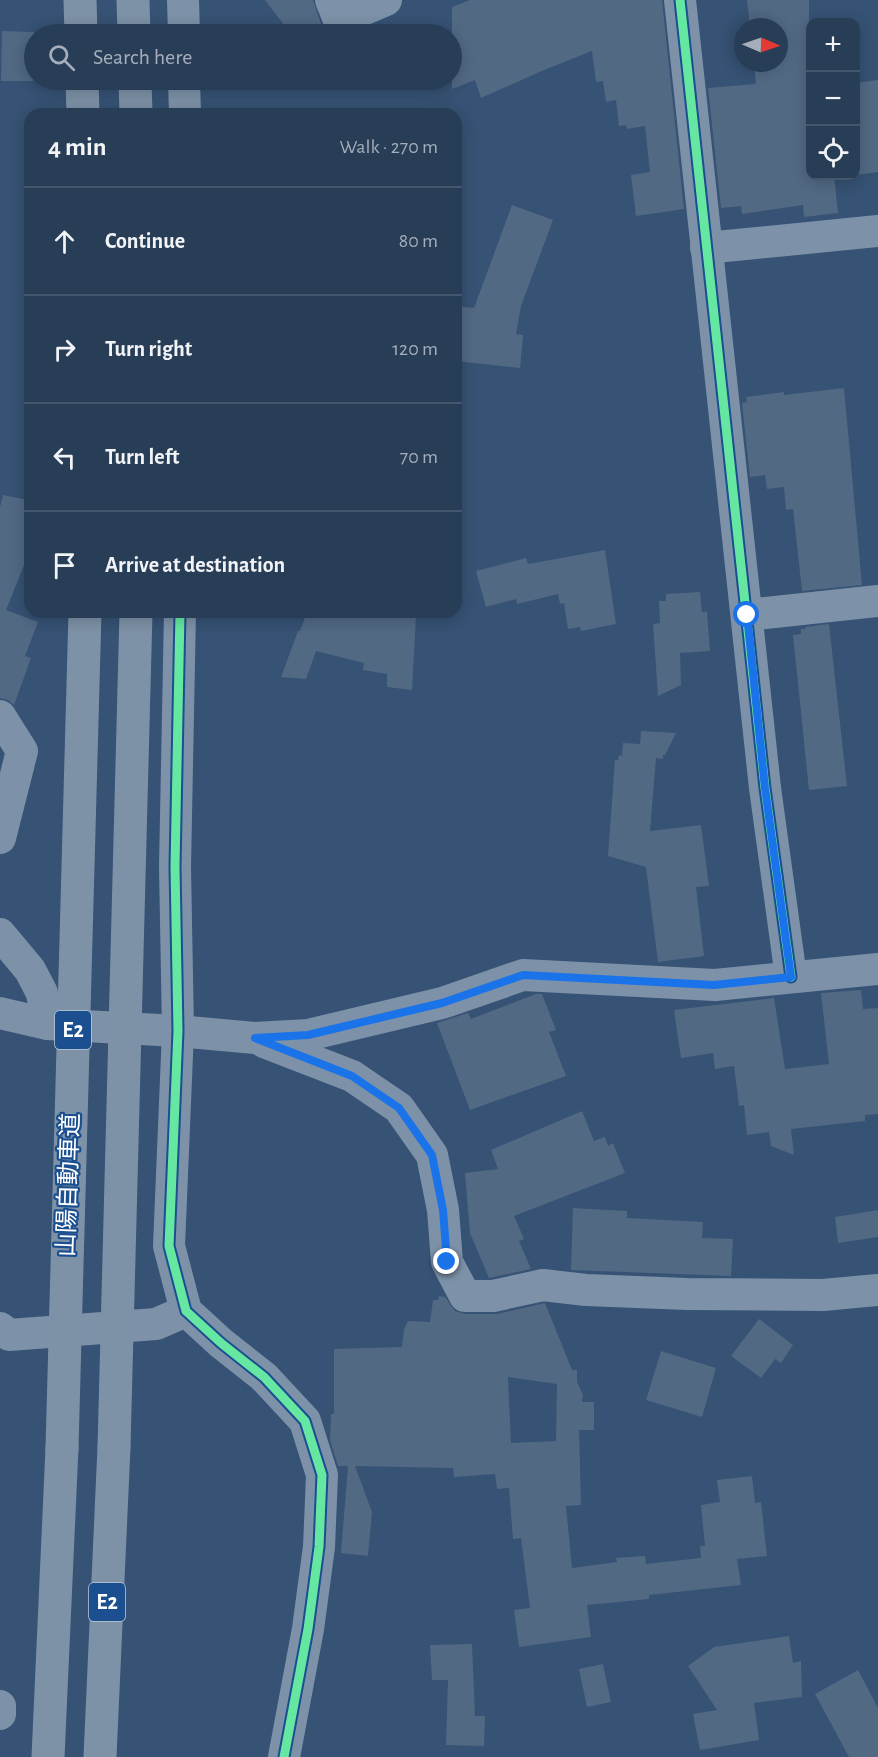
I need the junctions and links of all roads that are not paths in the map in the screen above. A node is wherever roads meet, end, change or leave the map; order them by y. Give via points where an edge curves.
1 (80, 0) edge
2 (133, 0) edge
3 (183, 0) edge
4 (331, 0) edge
5 (386, 0) edge
6 (680, 0) edge
7 (81, 24) edge
8 (134, 24) edge
9 (184, 24) edge
10 (82, 90) edge
11 (135, 90) edge
12 (184, 90) edge
13 (83, 108) edge
14 (136, 108) edge
15 (185, 108) edge
16 (878, 231) edge
17 (706, 248) junction
18 (878, 601) edge
19 (747, 615) junction
20 (85, 618) edge
21 (136, 618) edge
22 (180, 618) edge
23 (0, 716) edge
24 (0, 838) edge
25 (0, 934) edge
26 (878, 969) edge
27 (791, 977) junction
28 (0, 1013) edge
29 (47, 1024) junction
30 (178, 1031) junction
31 (255, 1038) junction
32 (878, 1290) edge
33 (186, 1311) junction
34 (0, 1328) edge
35 (0, 1706) edge
36 (0, 1714) edge
37 (48, 1757) edge
38 (100, 1757) edge
39 (284, 1757) edge

1 - 7 highway
2 - 8 highway
3 - 9 street
4 - 5 street via 339,20
6 - 17 street
10 - 13 highway
11 - 14 highway
12 - 15 street
16 - 17 street
17 - 19 street
18 - 19 street
19 - 27 street via 765,788
20 - 37 highway, 山陽自動車道 / E2, bridge via 62,1448
21 - 38 highway, E2, bridge via 114,1447
22 - 30 street via 175,867
23 - 24 street via 22,751
25 - 29 street via 34,977 42,993
26 - 27 street
27 - 31 street via 714,985 523,975 442,1003 308,1035
28 - 29 street
29 - 30 street
30 - 31 street
30 - 33 street via 170,1246
31 - 32 street via 352,1076 399,1108 432,1155 443,1210 447,1262 465,1296 493,1296 543,1285 687,1294 824,1295
33 - 34 street via 156,1324 9,1335
33 - 39 street via 264,1377 305,1421 322,1475 319,1547 308,1629
35 - 36 street

